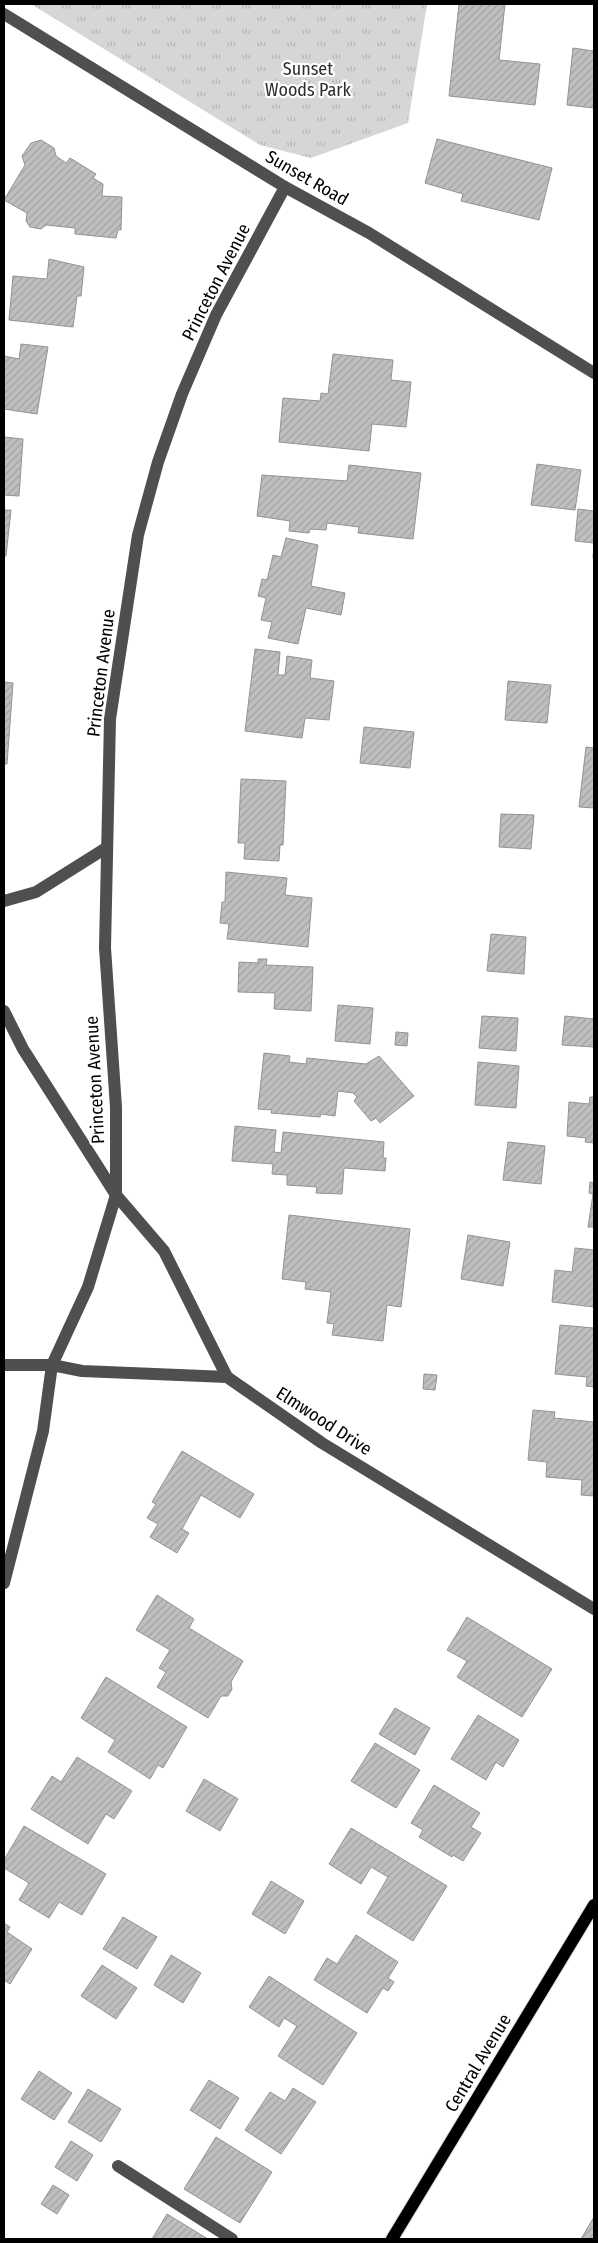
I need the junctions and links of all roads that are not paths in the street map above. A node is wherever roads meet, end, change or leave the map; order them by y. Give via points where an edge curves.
1 (4, 14) edge
2 (285, 187) junction
3 (594, 373) edge
4 (106, 848) junction
5 (4, 901) edge
6 (4, 1011) edge
7 (116, 1195) junction
8 (4, 1365) edge
9 (52, 1365) junction
10 (227, 1377) junction
11 (4, 1583) edge
12 (594, 1609) edge
13 (594, 1904) edge
14 (118, 2166) dead end
15 (232, 2239) edge
16 (392, 2239) edge

1 - 2 street, Sunset Road
2 - 3 street, Sunset Road via 369,233
2 - 4 street, Princeton Avenue via 216,315 182,394 138,535 110,719
4 - 5 street via 36,892
4 - 7 street, Princeton Avenue via 106,948 116,1107
6 - 7 street via 23,1049
7 - 9 street, Princeton Avenue via 88,1287
7 - 10 street via 164,1251
8 - 9 street
9 - 10 street via 82,1370
9 - 11 street, Princeton Avenue via 43,1431
10 - 12 street, Elmwood Drive via 322,1442
13 - 16 main road, Central Avenue
14 - 15 street

